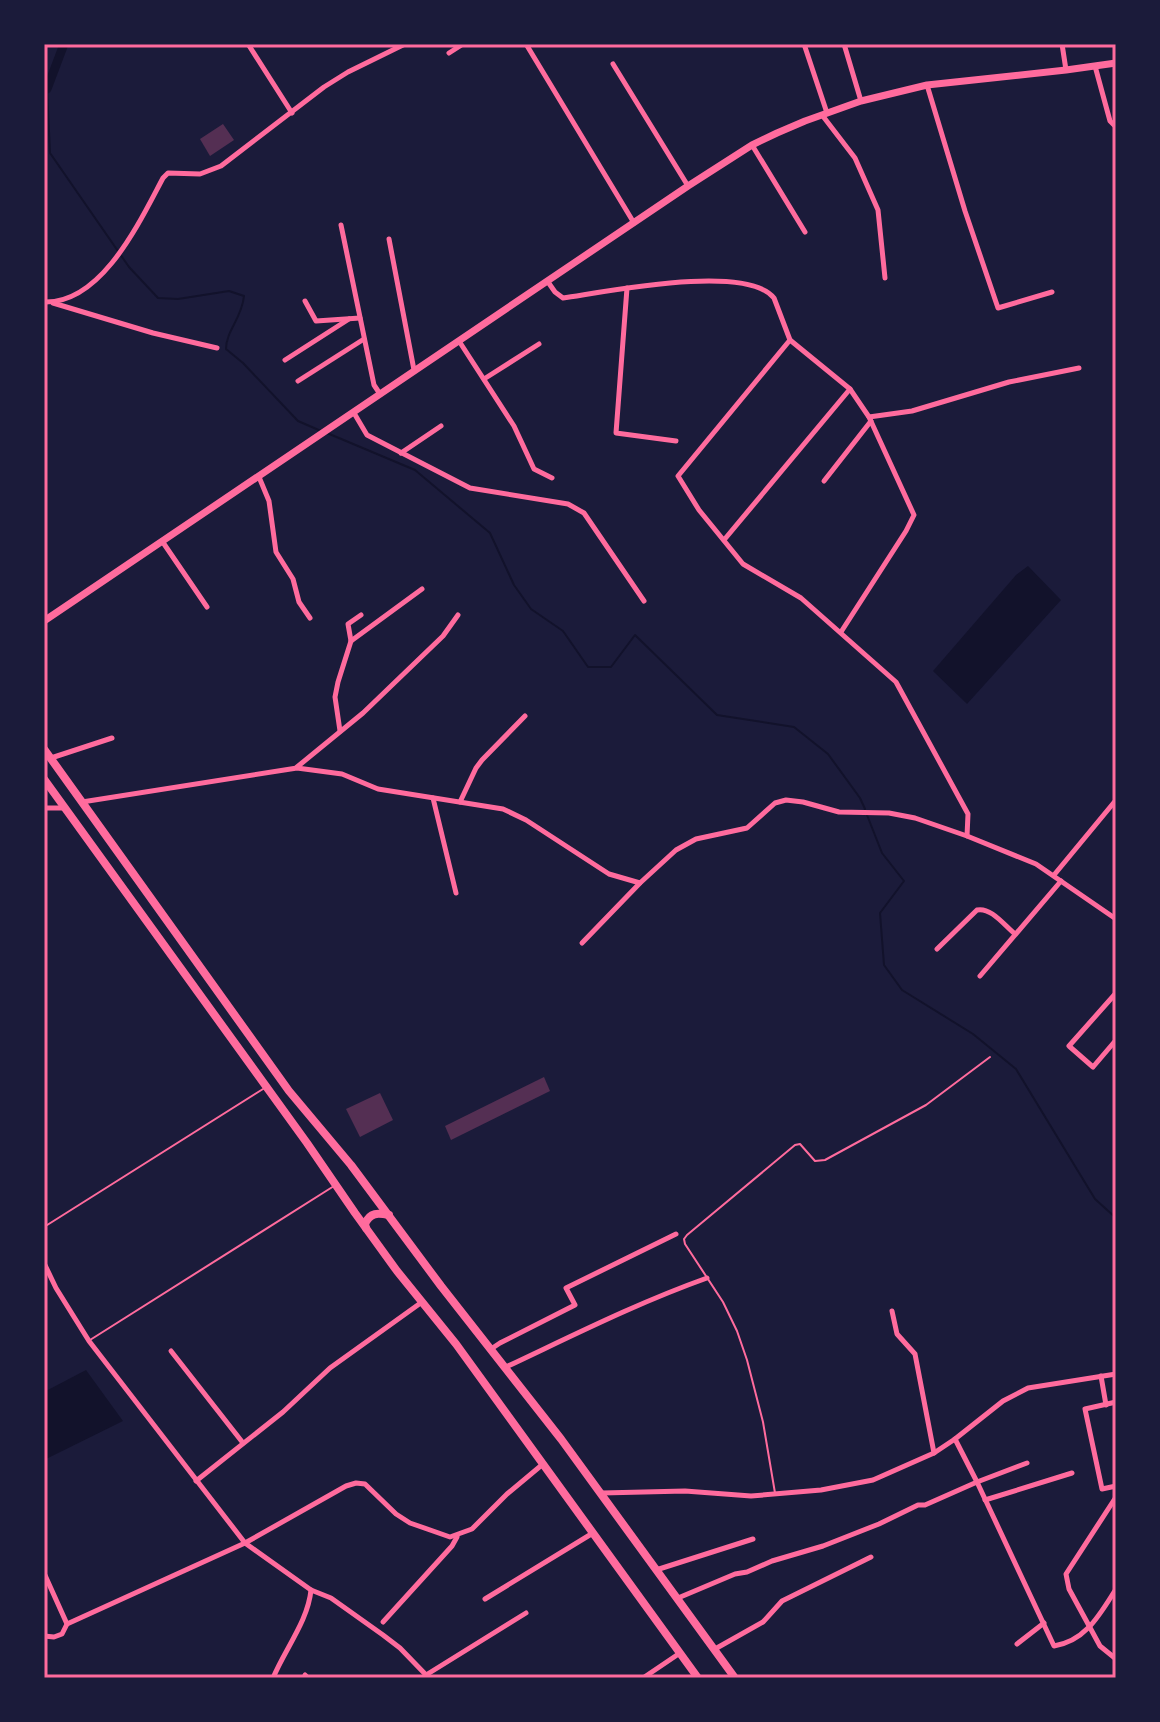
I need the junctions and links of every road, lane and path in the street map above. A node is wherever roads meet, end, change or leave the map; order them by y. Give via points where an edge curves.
1 (248, 44) edge
2 (405, 44) edge
3 (463, 44) edge
4 (526, 44) edge
5 (804, 44) edge
6 (844, 44) edge
7 (1062, 44) edge
8 (449, 53) dead end
9 (1116, 63) edge
10 (613, 64) dead end
11 (1095, 66) junction
12 (1066, 70) junction
13 (927, 85) junction
14 (861, 101) junction
15 (292, 113) junction
16 (824, 114) junction
17 (1116, 127) edge
18 (752, 145) junction
19 (688, 186) junction
20 (634, 223) junction
21 (341, 225) dead end
22 (805, 232) dead end
23 (389, 239) dead end
24 (885, 278) dead end
25 (548, 282) junction
26 (627, 288) junction
27 (1052, 292) dead end
28 (305, 301) dead end
29 (47, 302) edge
30 (360, 318) junction
31 (349, 319) junction
32 (364, 339) junction
33 (790, 340) junction
34 (459, 341) junction
35 (539, 344) dead end
36 (217, 348) dead end
37 (285, 360) dead end
38 (1079, 368) dead end
39 (414, 370) junction
40 (484, 379) junction
41 (298, 381) dead end
42 (850, 389) junction
43 (380, 395) junction
44 (354, 413) junction
45 (870, 419) junction
46 (441, 426) dead end
47 (676, 441) dead end
48 (401, 453) junction
49 (259, 477) junction
50 (552, 478) dead end
51 (824, 481) dead end
52 (724, 540) junction
53 (162, 541) junction
54 (422, 589) dead end
55 (644, 601) dead end
56 (207, 607) dead end
57 (361, 615) dead end
58 (458, 615) dead end
59 (310, 618) dead end
60 (44, 621) edge
61 (841, 632) junction
62 (351, 641) junction
63 (525, 716) dead end
64 (340, 732) junction
65 (112, 738) dead end
66 (44, 749) edge
67 (51, 758) junction
68 (297, 768) junction
69 (44, 779) edge
70 (433, 798) junction
71 (1116, 800) edge
72 (82, 802) junction
73 (460, 802) junction
74 (44, 808) edge
75 (64, 808) junction
76 (967, 836) junction
77 (1054, 875) junction
78 (1061, 881) junction
79 (640, 883) junction
80 (456, 893) dead end
81 (1116, 919) edge
82 (1015, 934) junction
83 (582, 943) dead end
84 (937, 949) dead end
85 (980, 976) dead end
86 (1116, 993) edge
87 (1116, 1040) edge
88 (990, 1057) dead end
89 (267, 1087) junction
90 (335, 1185) junction
91 (389, 1215) junction
92 (44, 1227) edge
93 (366, 1229) junction
94 (676, 1234) dead end
95 (44, 1263) edge
96 (707, 1278) junction
97 (422, 1302) junction
98 (892, 1311) dead end
99 (89, 1341) junction
100 (491, 1349) junction
101 (171, 1351) dead end
102 (505, 1367) junction
103 (1116, 1374) edge
104 (1101, 1376) junction
105 (1116, 1402) edge
106 (1106, 1405) junction
107 (955, 1439) junction
108 (243, 1443) junction
109 (934, 1453) junction
110 (1027, 1463) dead end
111 (543, 1464) junction
112 (1072, 1473) dead end
113 (196, 1481) junction
114 (977, 1482) junction
115 (1116, 1486) edge
116 (600, 1493) junction
117 (775, 1494) junction
118 (1116, 1497) edge
119 (985, 1500) junction
120 (593, 1533) junction
121 (458, 1536) junction
122 (753, 1539) dead end
123 (245, 1543) junction
124 (871, 1557) dead end
125 (656, 1570) junction
126 (44, 1573) edge
127 (1116, 1589) edge
128 (311, 1590) junction
129 (677, 1598) junction
130 (485, 1599) dead end
131 (526, 1613) dead end
132 (383, 1622) dead end
133 (1044, 1623) junction
134 (67, 1624) junction
135 (1091, 1628) junction
136 (44, 1636) edge
137 (1017, 1644) dead end
138 (714, 1650) junction
139 (680, 1653) junction
140 (1116, 1659) edge
141 (427, 1676) edge
142 (273, 1678) edge
143 (643, 1678) edge
144 (698, 1678) edge
145 (735, 1678) edge

1 - 15 street
2 - 15 street via 348,72
3 - 8 street
4 - 20 street
5 - 16 street
6 - 14 street
7 - 12 street
9 - 11 main road
10 - 19 street
11 - 12 main road
11 - 17 street
12 - 13 main road
13 - 14 main road
13 - 27 street via 998,308
14 - 16 main road
15 - 29 street via 221,166 200,174 165,175 114,260 91,284
16 - 18 main road
16 - 24 street via 855,158 878,210
18 - 19 main road
18 - 22 street
19 - 20 main road
20 - 25 main road
21 - 30 street
23 - 39 street
25 - 26 street via 563,298
25 - 34 main road
26 - 33 street via 717,280 753,285 774,298
26 - 47 street via 616,433
28 - 31 street via 316,321
29 - 36 street
30 - 31 street
30 - 32 street
31 - 37 street
32 - 41 street
32 - 43 street
33 - 42 street
33 - 52 street via 678,476
34 - 39 main road
34 - 40 street
35 - 40 street
38 - 45 street
39 - 43 main road
40 - 50 street via 534,469
42 - 45 street
42 - 52 street
43 - 44 main road
44 - 48 street via 367,435
44 - 49 main road
45 - 51 street
45 - 61 street via 914,515
46 - 48 street
48 - 55 street via 470,488 568,504 584,513
49 - 53 main road
49 - 59 street via 269,501 276,552
52 - 61 street via 743,564 801,598
53 - 56 street
53 - 60 main road
54 - 62 street
57 - 62 street via 348,624
58 - 64 street via 443,636
61 - 76 street via 896,682 968,814
62 - 64 street via 335,697
63 - 73 street via 482,760
64 - 68 street
65 - 67 street
66 - 67 highway
67 - 72 highway
68 - 70 street
68 - 72 street
69 - 75 highway
70 - 73 street
70 - 80 street
71 - 77 street
72 - 91 highway via 289,1091
73 - 79 street via 503,809 609,874
74 - 75 street
75 - 89 highway
76 - 77 street
76 - 79 street via 915,818 839,812 786,800 747,828 696,839 676,850
77 - 78 street
78 - 81 street
78 - 82 street
79 - 83 street
82 - 84 street via 980,908
82 - 85 street
86 - 87 street via 1069,1046 1093,1067
88 - 96 lane via 926,1105 825,1160 815,1161 795,1145 684,1239
89 - 90 highway
89 - 92 lane
90 - 93 highway
90 - 99 lane
91 - 93 highway via 370,1216
91 - 100 highway
93 - 97 highway
94 - 100 street via 566,1288 575,1305
95 - 99 street
96 - 102 street
96 - 117 lane via 747,1360
97 - 108 street via 330,1368
97 - 111 highway
98 - 109 street via 897,1334 915,1354
99 - 113 street
100 - 102 highway
101 - 108 street
102 - 116 highway
103 - 104 street
104 - 106 street
104 - 107 street via 1028,1388
105 - 106 street
106 - 115 street via 1085,1409 1102,1489
107 - 109 street
107 - 114 street
108 - 113 street
109 - 117 street via 873,1480
110 - 114 street
111 - 120 highway
111 - 121 street
112 - 119 street
113 - 123 street
114 - 119 street
114 - 129 street via 823,1546
116 - 117 street
116 - 125 highway
118 - 135 street via 1066,1574
119 - 133 street
120 - 130 street
120 - 139 highway
121 - 123 street via 410,1523 365,1484 356,1483
121 - 132 street
122 - 125 street
123 - 128 street
123 - 134 street
124 - 138 street via 782,1601 763,1622
125 - 129 highway
126 - 134 street
127 - 135 street
128 - 141 street via 383,1635
128 - 142 street via 310,1606
129 - 138 highway
131 - 141 street
133 - 135 street via 1054,1646
133 - 137 street
134 - 136 street via 62,1634
135 - 140 street via 1100,1646
138 - 145 highway
139 - 143 street
139 - 144 highway

